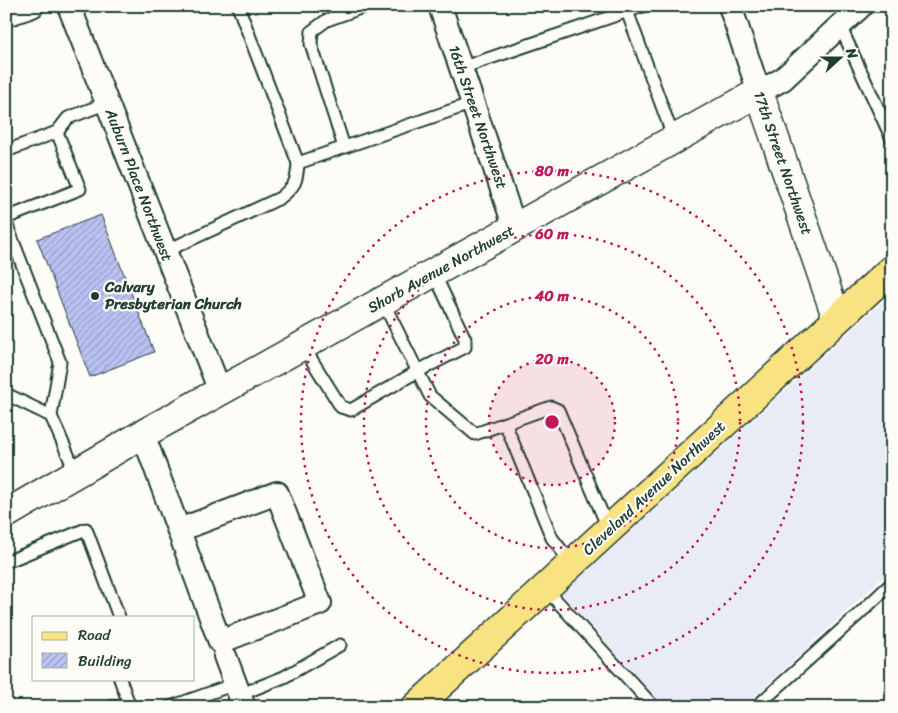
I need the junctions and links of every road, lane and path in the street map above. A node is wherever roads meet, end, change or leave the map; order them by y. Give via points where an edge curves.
1 (32, 6) edge
2 (69, 6) edge
3 (238, 6) edge
4 (366, 6) edge
5 (440, 6) edge
6 (643, 6) edge
7 (730, 6) edge
8 (862, 6) edge
9 (627, 12) junction
10 (6, 15) edge
11 (840, 26) junction
12 (461, 68) junction
13 (759, 92) junction
14 (107, 103) junction
15 (473, 103) junction
16 (57, 132) junction
17 (674, 139) junction
18 (892, 139) edge
19 (344, 147) junction
20 (6, 151) edge
21 (298, 163) junction
22 (6, 218) edge
23 (6, 223) edge
24 (515, 228) junction
25 (166, 251) junction
26 (892, 269) edge
27 (434, 273) junction
28 (383, 302) junction
29 (837, 319) junction
30 (303, 346) junction
31 (418, 371) junction
32 (220, 391) junction
33 (6, 394) edge
34 (51, 416) junction
35 (505, 423) junction
36 (144, 434) junction
37 (76, 474) junction
38 (6, 514) edge
39 (179, 530) junction
40 (609, 530) junction
41 (11, 560) dead end
42 (572, 564) junction
43 (892, 583) edge
44 (545, 588) junction
45 (119, 616) edge
46 (340, 646) dead end
47 (223, 649) junction
48 (120, 680) edge
49 (239, 695) edge
50 (111, 707) edge
51 (118, 707) edge
52 (130, 707) edge
53 (170, 707) edge
54 (416, 707) edge
55 (654, 707) edge
56 (756, 707) edge

1 - 10 street
2 - 14 street, Auburn Place Northwest
3 - 21 lane
4 - 19 lane via 327,20 312,31 310,44
5 - 12 street, 16th Street Northwest
6 - 9 lane
7 - 13 street, 17th Street Northwest
8 - 11 street, Shorb Avenue Northwest
9 - 12 lane
9 - 17 lane
11 - 13 street, Shorb Avenue Northwest via 783,79
11 - 18 lane
12 - 15 street, 16th Street Northwest
13 - 17 street, Shorb Avenue Northwest
13 - 29 street, 17th Street Northwest
14 - 16 lane via 68,118
14 - 25 street, Auburn Place Northwest
15 - 19 lane
15 - 24 street, 16th Street Northwest
16 - 20 lane
16 - 22 lane via 80,190
17 - 24 street, Shorb Avenue Northwest
19 - 21 lane
21 - 25 lane via 297,178 291,190 280,198
23 - 34 lane via 60,362
24 - 27 street, Shorb Avenue Northwest
25 - 32 street, Auburn Place Northwest
26 - 29 main road, Cleveland Avenue Northwest
27 - 28 street, Shorb Avenue Northwest
27 - 31 lane via 465,339 465,347
28 - 30 street, Shorb Avenue Northwest
28 - 31 lane
29 - 40 main road, Cleveland Avenue Northwest
30 - 31 lane via 341,407 351,410
30 - 32 street, Shorb Avenue Northwest
31 - 35 lane via 430,396 475,434
32 - 36 street, Shorb Avenue Northwest
33 - 34 lane
34 - 37 lane
35 - 40 lane via 550,407 558,410
35 - 42 lane via 552,538
36 - 37 street, Shorb Avenue Northwest
36 - 39 street
37 - 38 street, Shorb Avenue Northwest
39 - 47 street
39 - 47 street via 277,492 320,603
40 - 42 main road, Cleveland Avenue Northwest
41 - 45 lane via 86,529
42 - 44 main road, Cleveland Avenue Northwest
43 - 56 lane
44 - 54 main road, Cleveland Avenue Northwest
44 - 55 lane
46 - 49 lane via 284,677
47 - 49 street
48 - 52 lane
49 - 53 lane
50 - 51 lane

